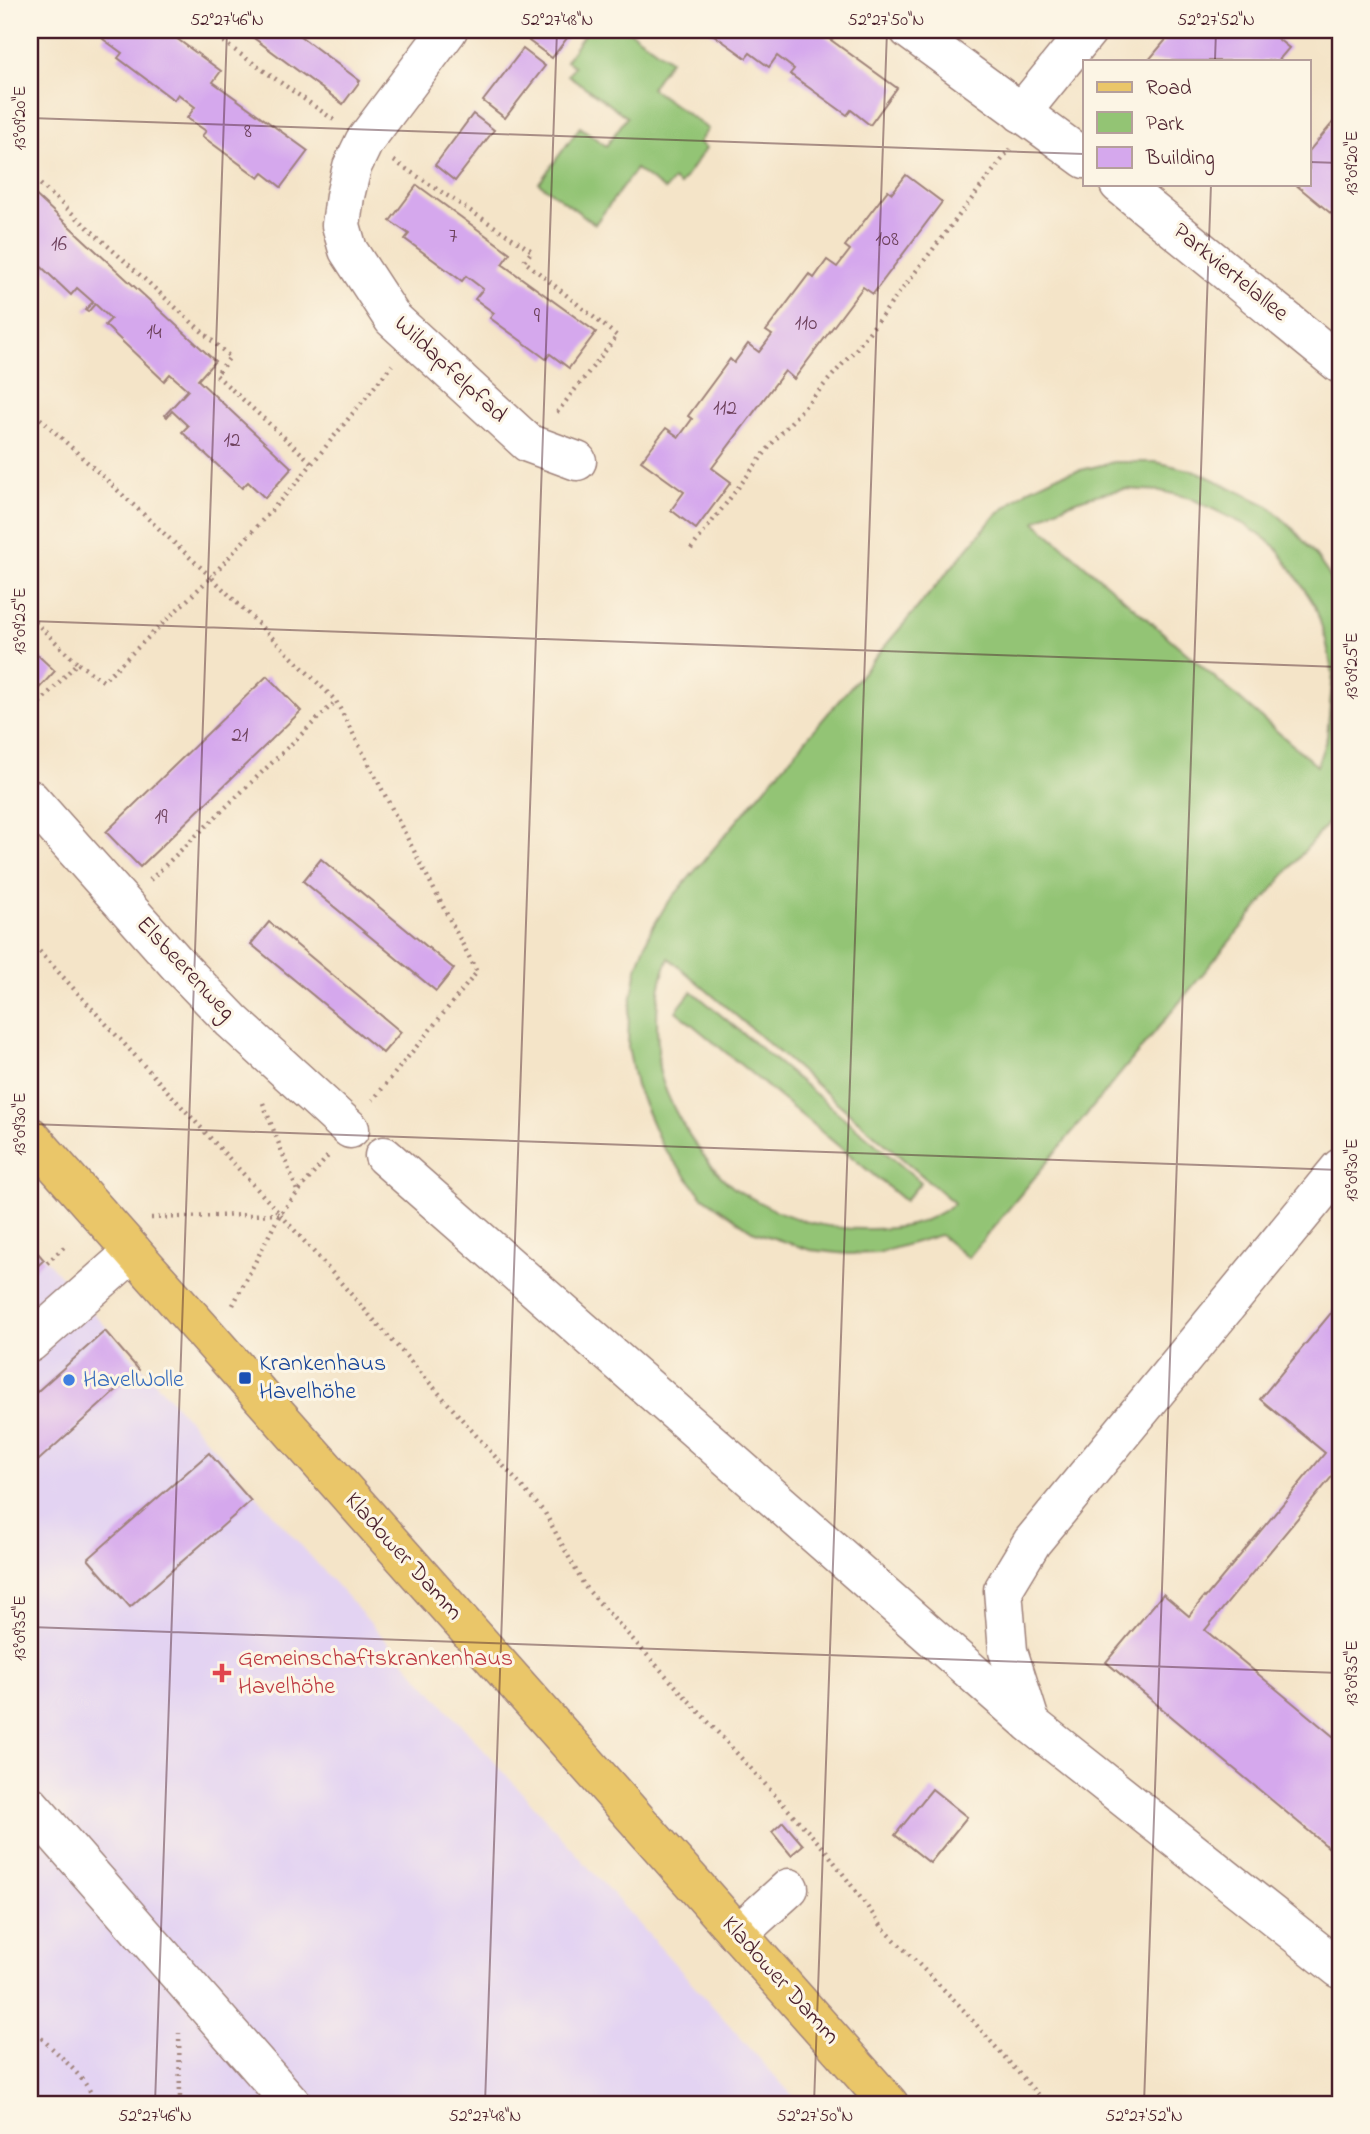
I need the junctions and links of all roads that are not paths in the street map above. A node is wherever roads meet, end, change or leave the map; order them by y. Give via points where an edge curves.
1 (448, 30) edge
2 (909, 30) edge
3 (1088, 30) edge
4 (1026, 117) junction
5 (1083, 158) edge
6 (1121, 186) edge
7 (1340, 364) edge
8 (577, 461) dead end
9 (30, 799) edge
10 (350, 1129) road end
11 (30, 1136) edge
12 (384, 1156) dead end
13 (1340, 1168) edge
14 (140, 1235) junction
15 (30, 1343) edge
16 (1031, 1724) junction
17 (30, 1805) edge
18 (789, 1888) dead end
19 (738, 1934) junction
20 (1340, 1969) edge
21 (292, 2104) edge
22 (889, 2104) edge

1 - 8 street, Wildapfelpfad via 364,142 352,167 341,225 348,250 393,319 528,443
2 - 4 street
3 - 4 street
4 - 5 street
6 - 7 street, Parkviertelallee
9 - 10 street, Elsbeerenweg via 232,1021
11 - 14 main road, Kladower Damm
12 - 16 street
13 - 16 street via 1031,1542 1003,1590 1008,1651
14 - 15 street
14 - 19 main road, Kladower Damm
16 - 20 street
17 - 21 street
18 - 19 street
19 - 22 main road, Kladower Damm

